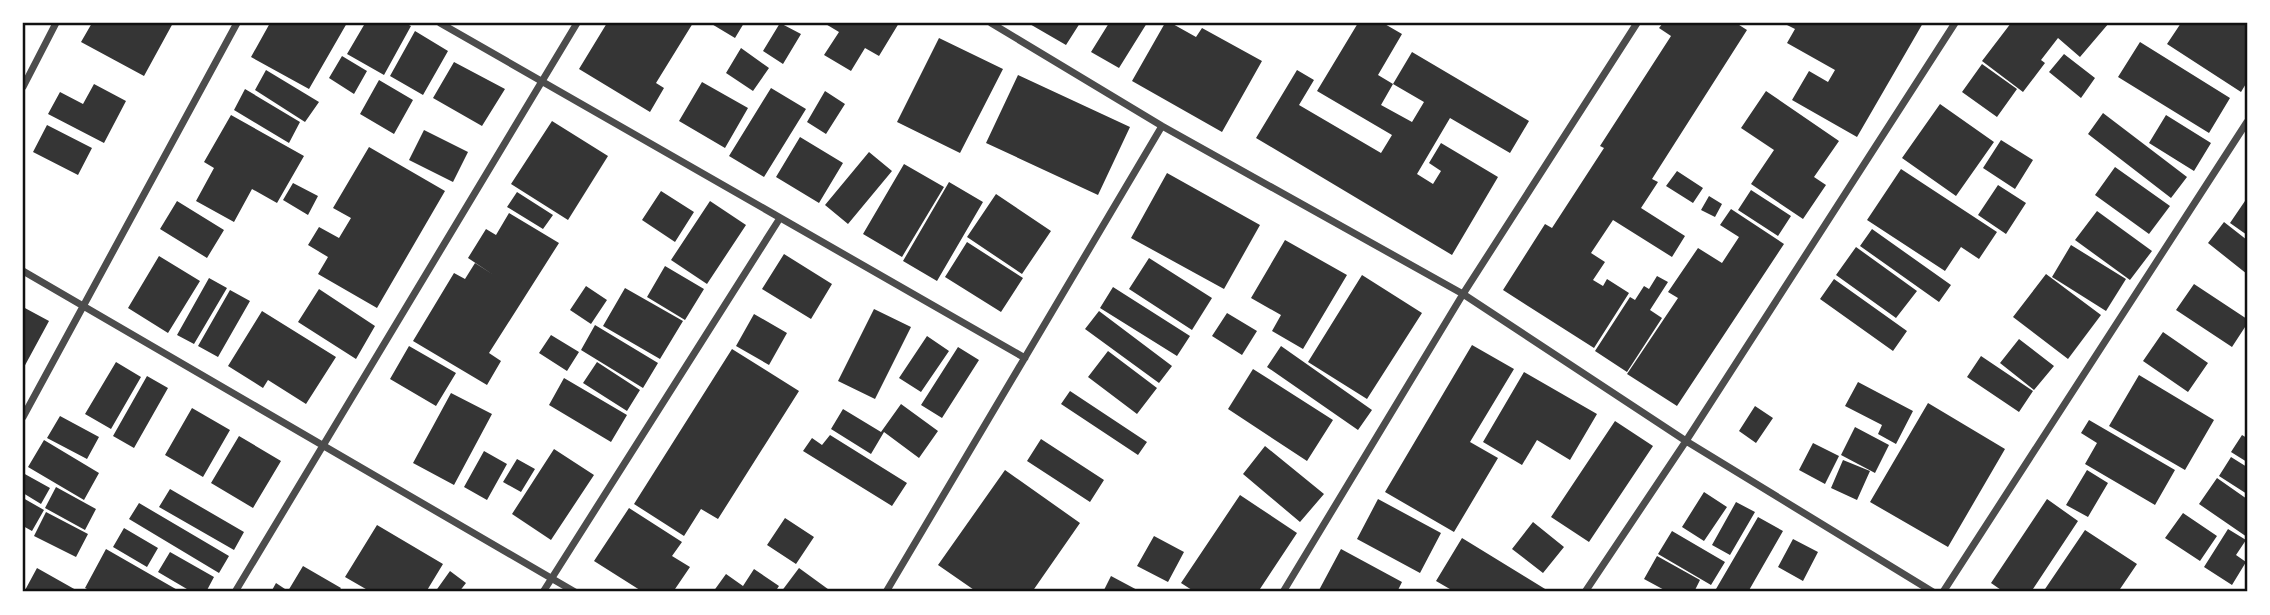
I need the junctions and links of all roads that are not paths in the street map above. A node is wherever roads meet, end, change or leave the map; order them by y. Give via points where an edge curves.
1 (56, 23) edge
2 (237, 23) edge
3 (440, 23) edge
4 (577, 23) edge
5 (990, 23) edge
6 (1637, 23) edge
7 (1955, 23) edge
8 (542, 81) junction
9 (23, 87) edge
10 (2247, 122) edge
11 (1162, 126) junction
12 (779, 218) junction
13 (23, 271) edge
14 (1463, 294) junction
15 (83, 306) junction
16 (1025, 358) junction
17 (23, 417) edge
18 (1686, 441) junction
19 (323, 446) junction
20 (551, 579) junction
21 (235, 592) edge
22 (543, 592) edge
23 (575, 592) edge
24 (886, 592) edge
25 (1283, 592) edge
26 (1585, 592) edge
27 (1933, 592) edge
28 (1943, 592) edge

1 - 9 street
2 - 15 street
3 - 8 street
4 - 8 street
5 - 11 street
6 - 14 street
7 - 18 street
8 - 12 street
8 - 19 street
10 - 28 street
11 - 14 street
11 - 16 street
12 - 16 street
12 - 20 street
13 - 15 street
14 - 18 street
14 - 25 street
15 - 17 street
15 - 19 street
16 - 24 street
18 - 26 street
18 - 27 street
19 - 20 street
19 - 21 street
20 - 22 street
20 - 23 street

